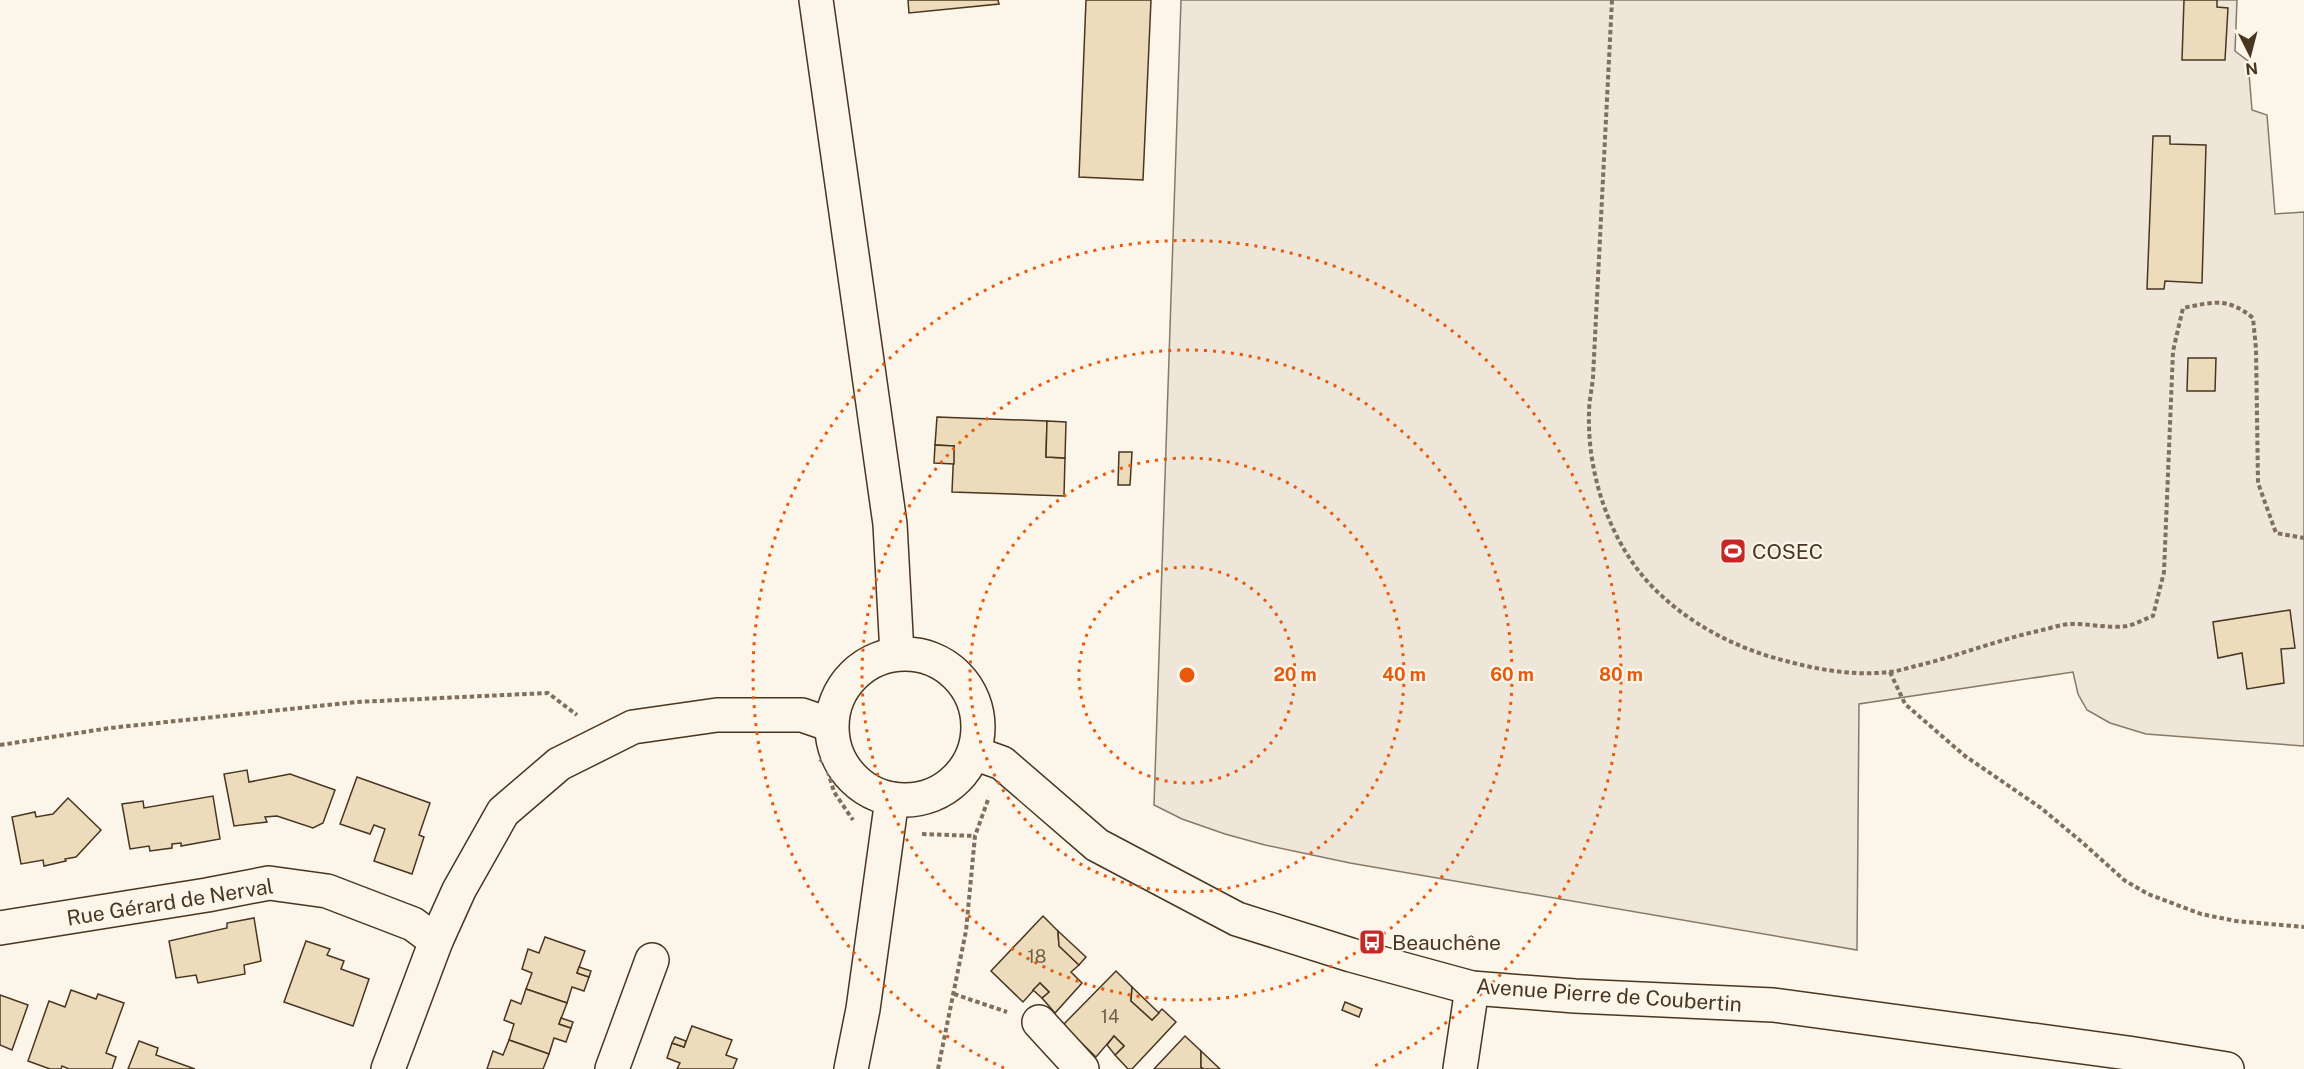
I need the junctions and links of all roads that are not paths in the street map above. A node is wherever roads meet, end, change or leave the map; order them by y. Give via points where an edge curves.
1 (816, 0) edge
2 (897, 654) junction
3 (831, 725) junction
4 (988, 758) junction
5 (892, 799) junction
6 (0, 928) edge
7 (436, 941) junction
8 (652, 960) dead end
9 (1472, 988) junction
10 (1039, 1022) road end
11 (388, 1069) edge
12 (612, 1069) edge
13 (850, 1069) edge
14 (1083, 1069) edge
15 (1460, 1069) edge
16 (2227, 1069) edge

1 - 2 street via 890,524
2 - 3 street via 872,661 850,676 837,699
2 - 4 street via 922,655 945,665 963,682 975,704
3 - 5 street via 835,750 848,773 867,790
3 - 7 street via 802,715 717,715 633,727 559,764 503,812 459,890
4 - 5 street via 941,791 917,799
4 - 9 street, Avenue Pierre de Coubertin via 1097,845 1237,919
5 - 13 street via 863,1009
6 - 7 street, Rue Gérard de Nerval via 269,882 327,891 413,924
7 - 11 street
8 - 12 street
9 - 15 street
9 - 16 street, Avenue Pierre de Coubertin via 1773,1005
10 - 14 street

